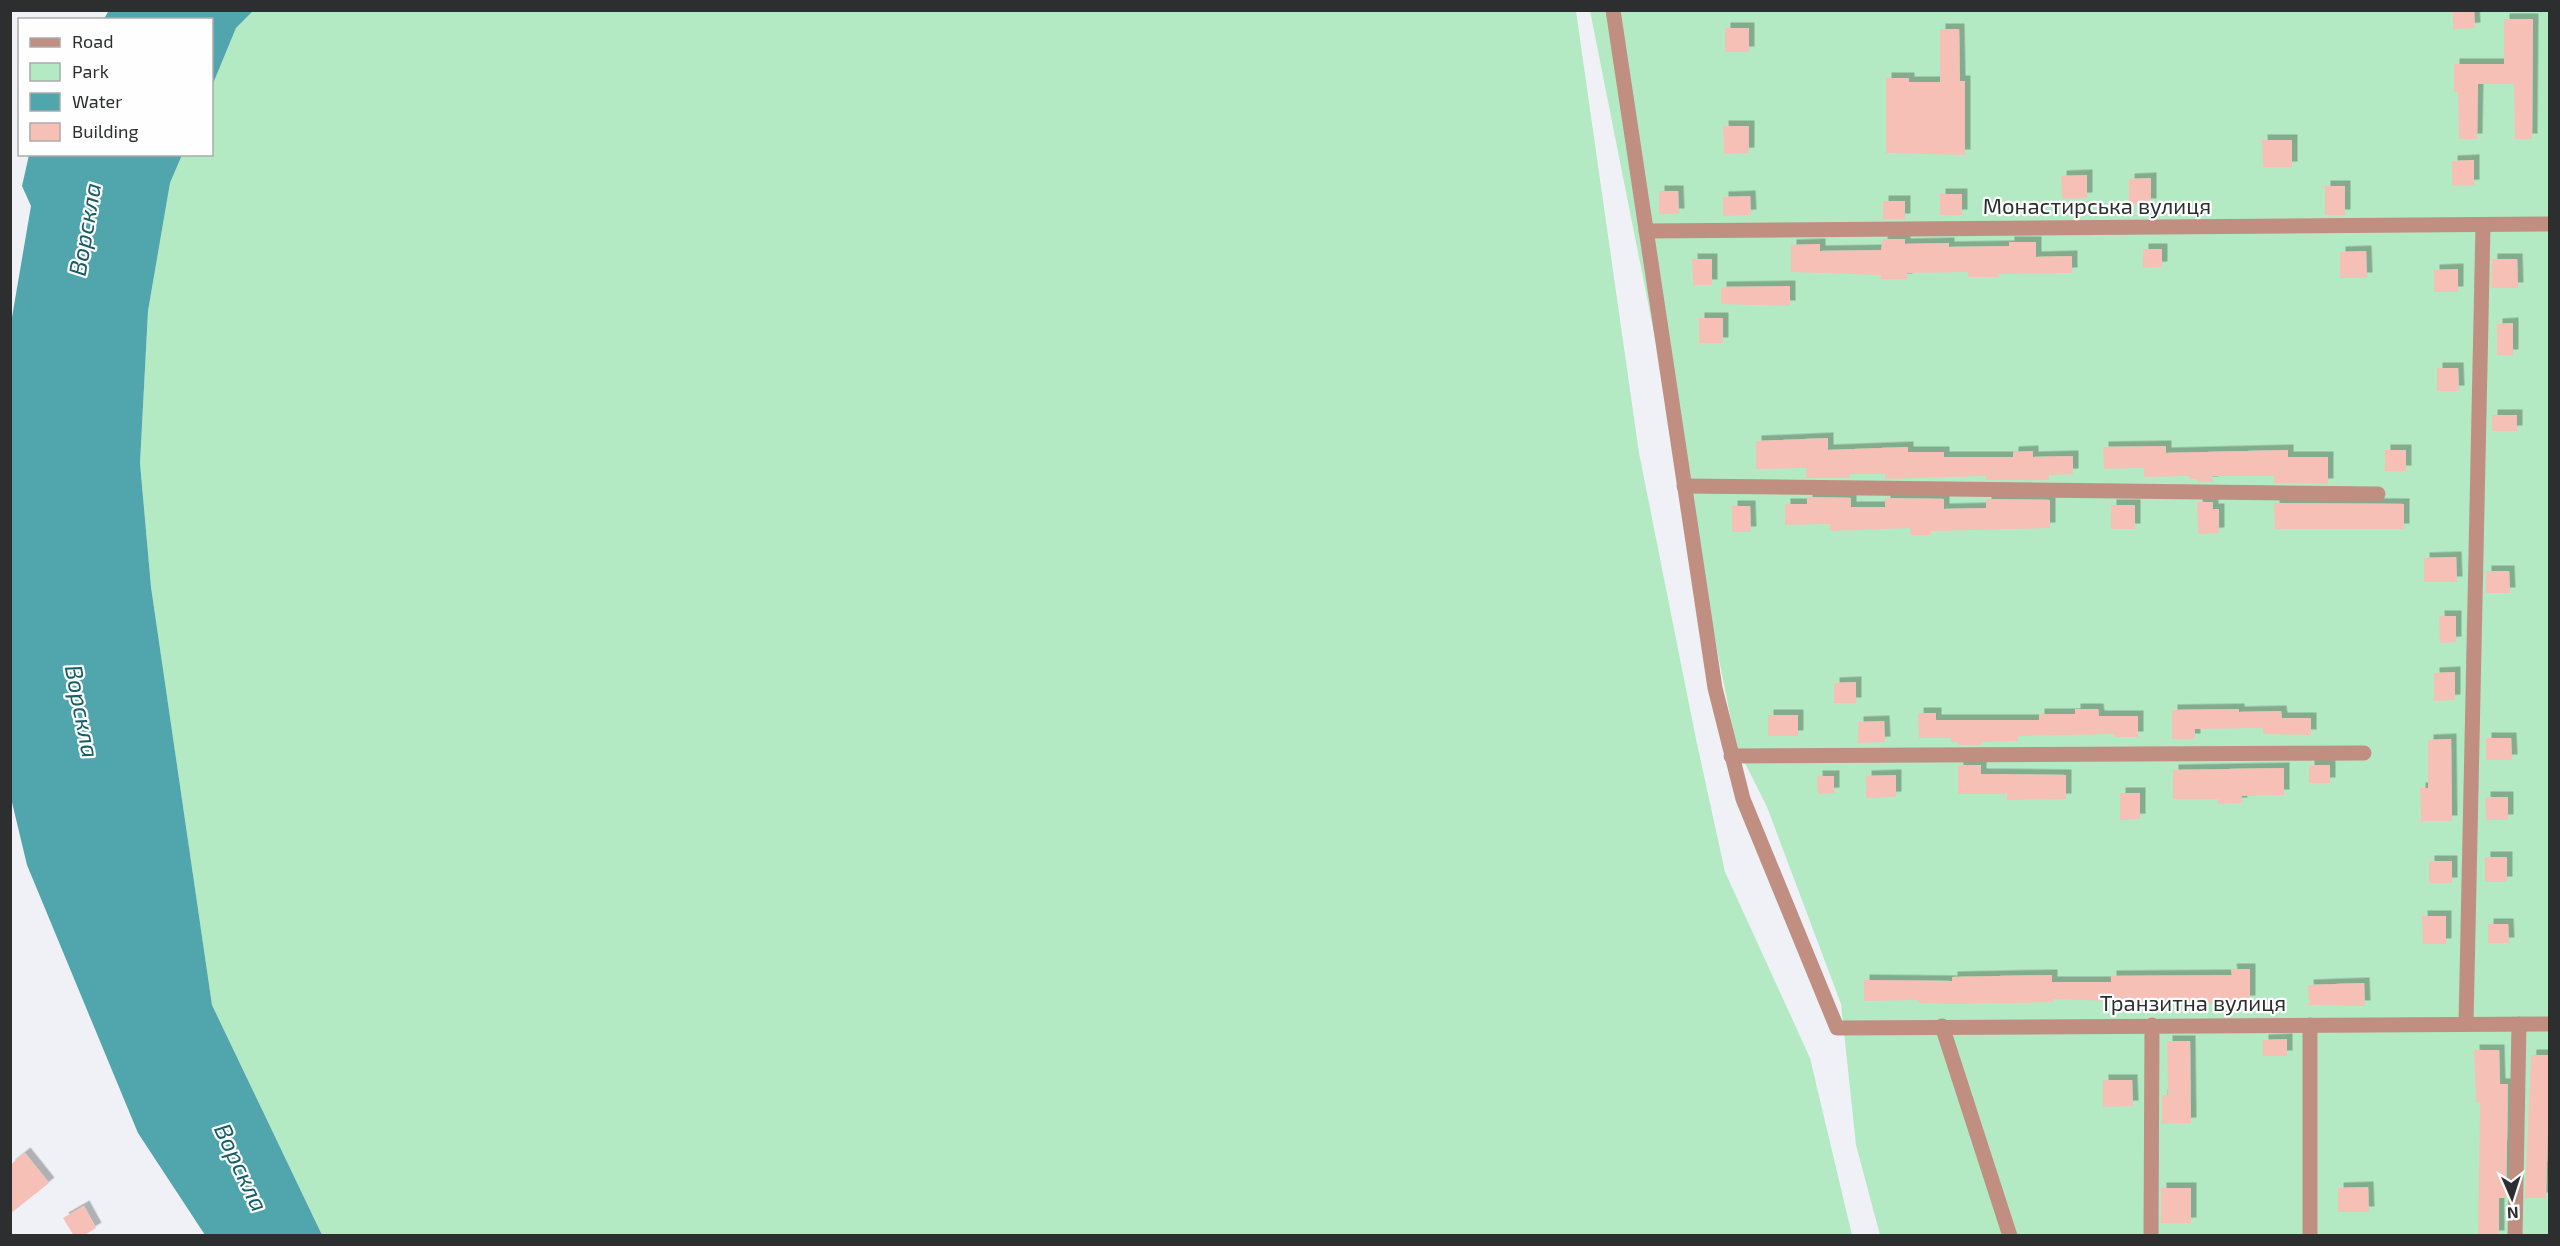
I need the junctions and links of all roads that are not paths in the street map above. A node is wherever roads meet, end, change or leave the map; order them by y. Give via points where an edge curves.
1 (1612, 10) edge
2 (2550, 224) edge
3 (2483, 225) junction
4 (1646, 231) junction
5 (1684, 486) junction
6 (2378, 494) dead end
7 (2364, 753) dead end
8 (1731, 756) junction
9 (2466, 1024) junction
10 (2519, 1024) junction
11 (2550, 1024) edge
12 (2152, 1025) junction
13 (2310, 1025) junction
14 (1942, 1026) junction
15 (2010, 1236) edge
16 (2151, 1236) edge
17 (2310, 1236) edge
18 (2516, 1236) edge

1 - 4 street
2 - 3 street, Монастирська вулиця
3 - 4 street, Монастирська вулиця
3 - 9 street
4 - 5 street
5 - 6 street
5 - 8 street via 1715,688
7 - 8 street
8 - 14 street, Транзитна вулиця via 1743,799 1837,1028
9 - 10 street, Транзитна вулиця
9 - 13 street, Транзитна вулиця
10 - 11 street, Транзитна вулиця
10 - 18 street
12 - 13 street, Транзитна вулиця
12 - 14 street, Транзитна вулиця
12 - 16 street
13 - 17 street
14 - 15 street

